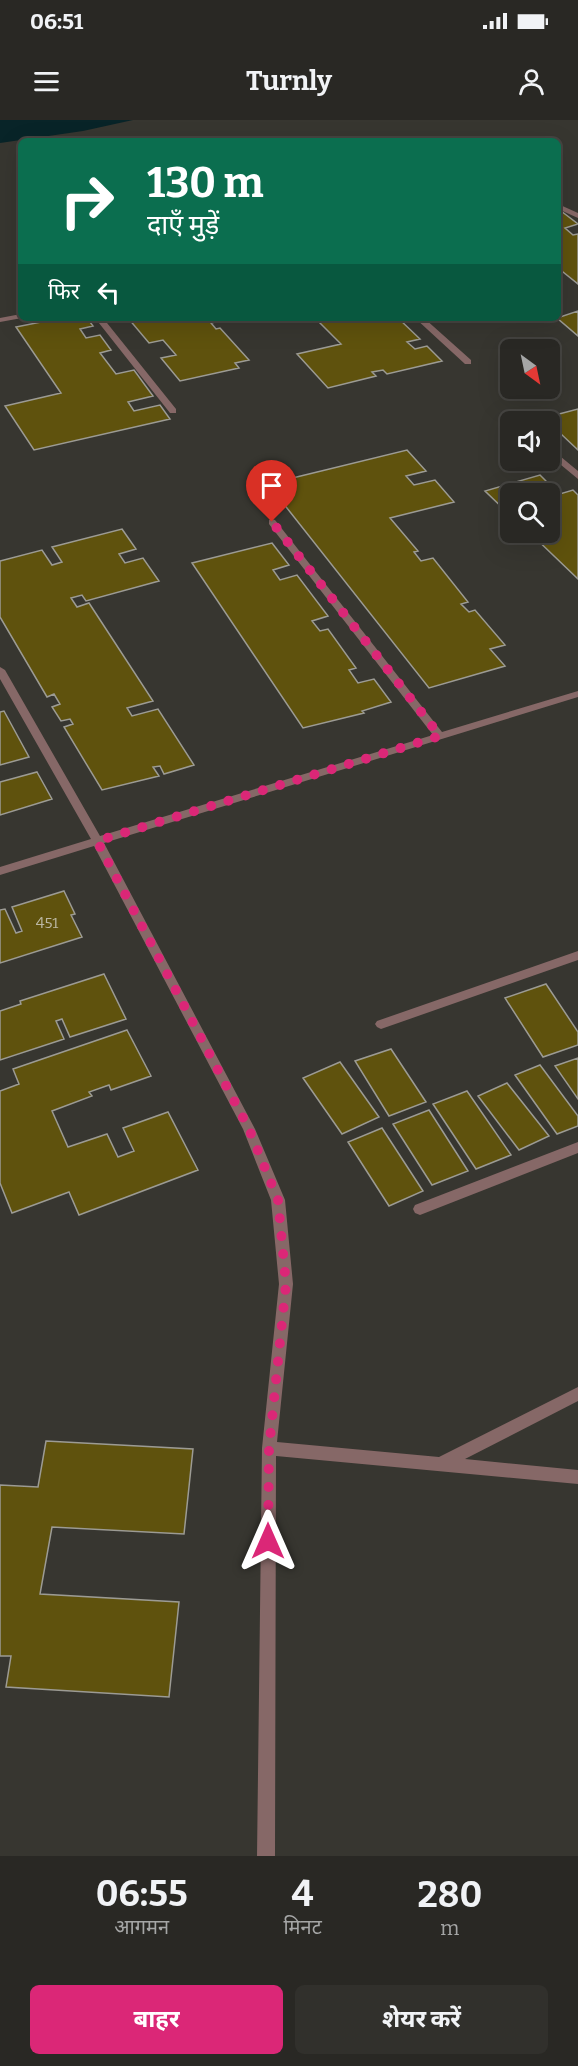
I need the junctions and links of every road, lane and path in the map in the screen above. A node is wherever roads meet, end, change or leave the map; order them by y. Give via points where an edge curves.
1 (561, 208) edge
2 (578, 216) edge
3 (18, 317) edge
4 (0, 320) edge
5 (101, 321) edge
6 (422, 321) edge
7 (468, 362) dead end
8 (173, 411) dead end
9 (560, 460) edge
10 (578, 476) edge
11 (272, 522) dead end
12 (0, 670) edge
13 (578, 694) edge
14 (440, 736) junction
15 (97, 841) junction
16 (0, 871) edge
17 (578, 955) edge
18 (381, 1024) dead end
19 (578, 1147) edge
20 (420, 1209) dead end
21 (578, 1394) edge
22 (269, 1448) junction
23 (440, 1464) junction
24 (578, 1477) edge
25 (266, 1856) edge

1 - 2 street
3 - 4 street
5 - 8 street
6 - 7 street
9 - 10 street
11 - 14 street
12 - 15 street
13 - 14 street
14 - 15 street
15 - 16 street
15 - 22 street via 249,1129 278,1200 286,1284
17 - 18 street
19 - 20 street
21 - 23 street
22 - 23 street
22 - 25 street
23 - 24 street

